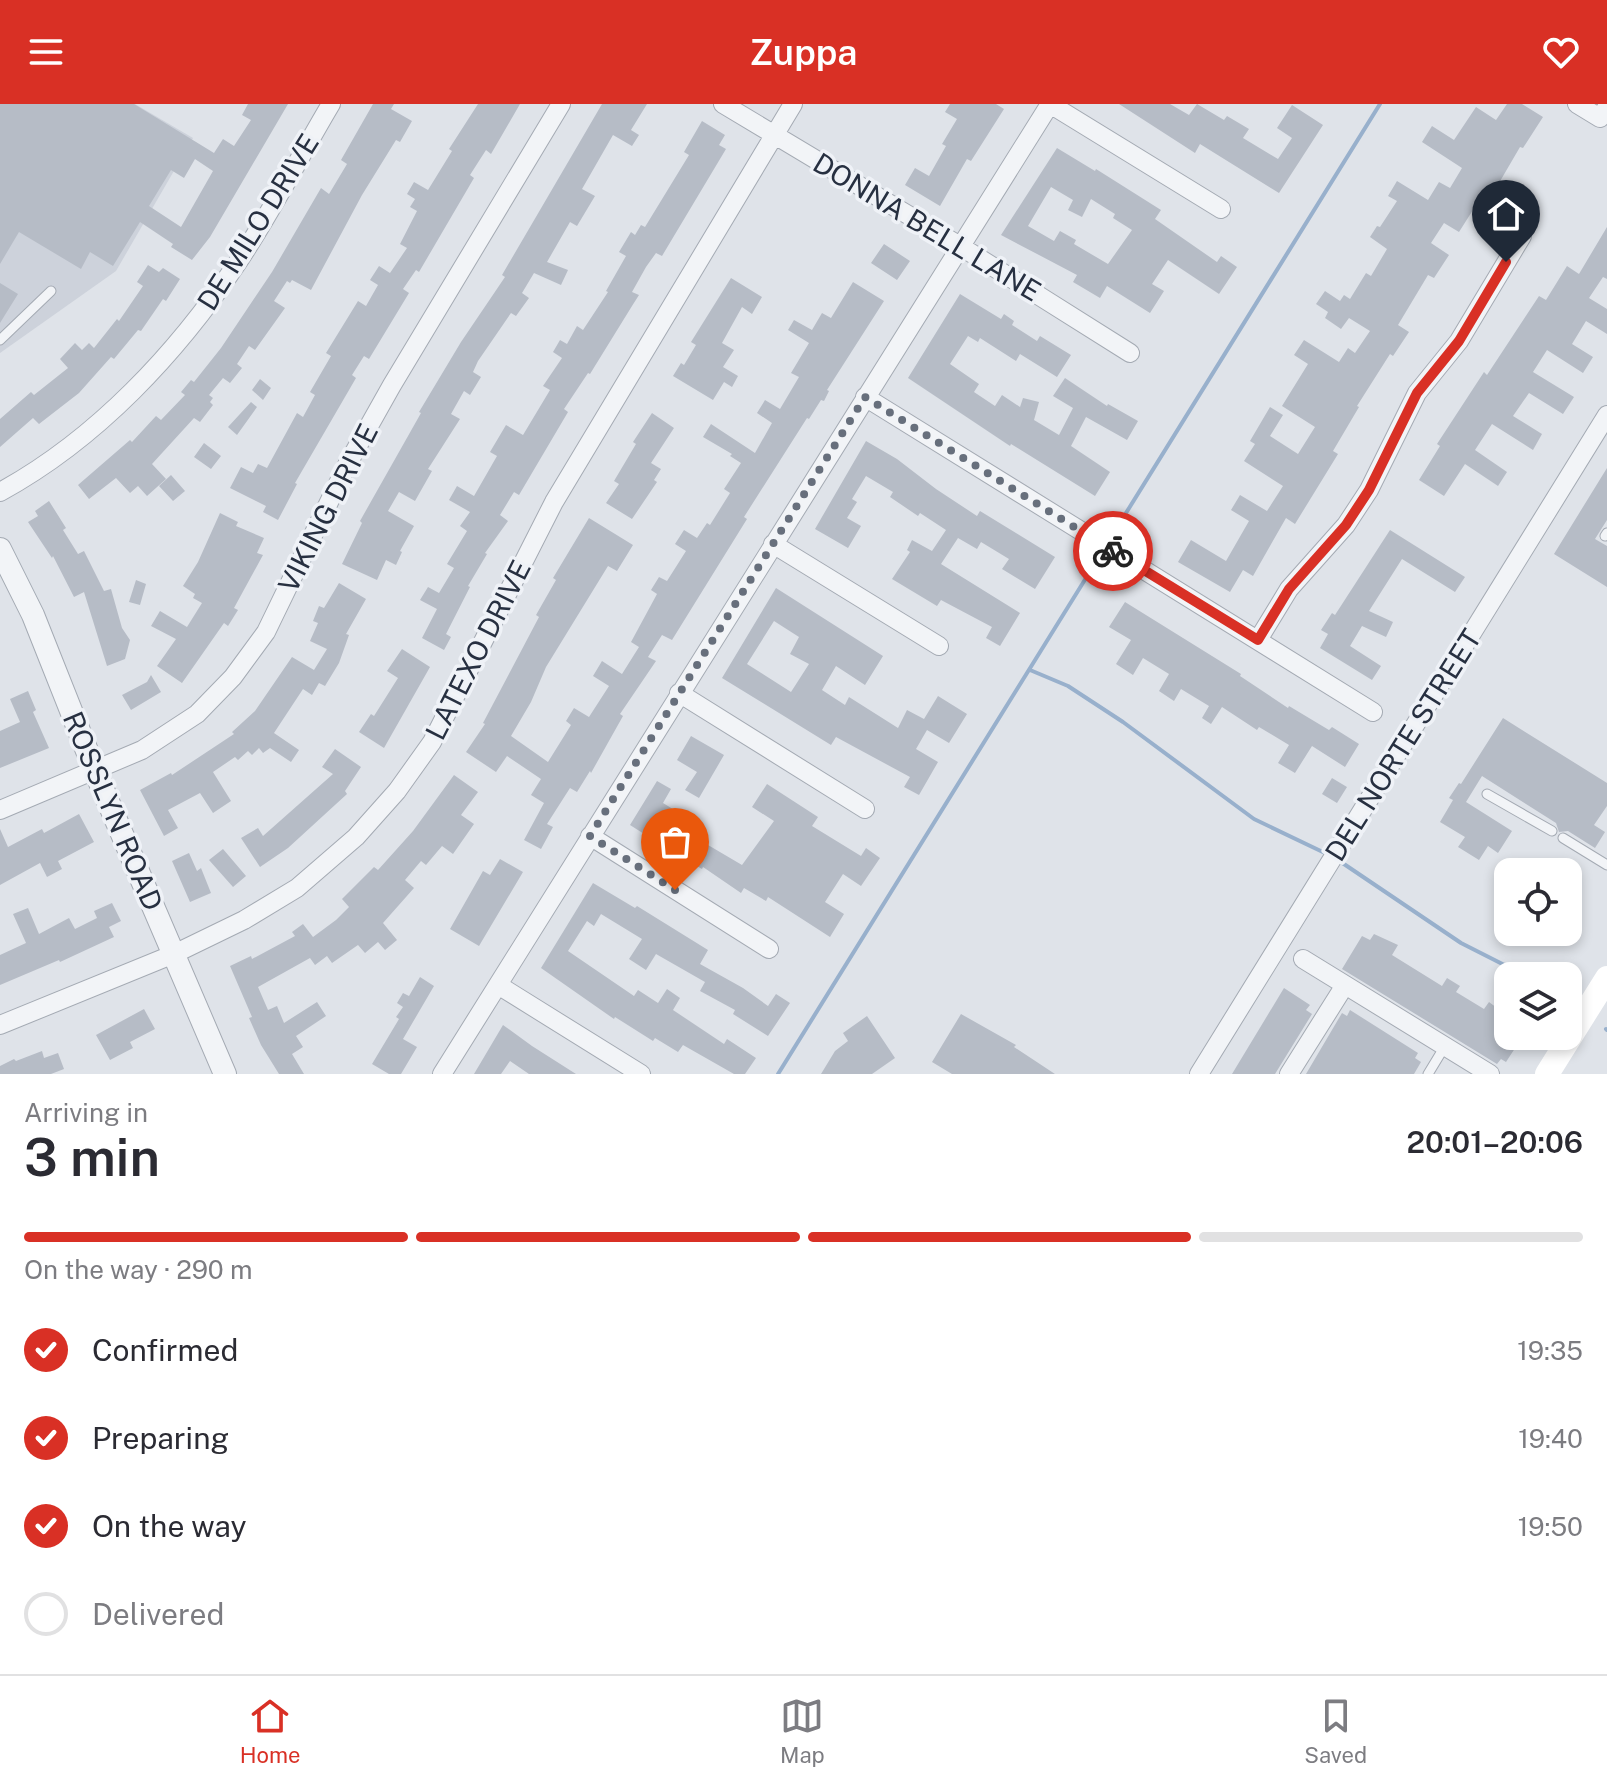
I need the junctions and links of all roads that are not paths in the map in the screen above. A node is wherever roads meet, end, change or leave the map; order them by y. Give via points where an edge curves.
1 (331, 104) edge
2 (561, 104) edge
3 (723, 104) edge
4 (793, 104) edge
5 (1050, 104) edge
6 (1577, 104) edge
7 (1604, 113) edge
8 (775, 135) junction
9 (1221, 209) dead end
10 (1522, 236) dead end
11 (960, 246) junction
12 (51, 291) dead end
13 (0, 340) edge
14 (1130, 353) dead end
15 (865, 397) junction
16 (1607, 415) edge
17 (0, 492) edge
18 (773, 544) junction
19 (0, 549) edge
20 (1258, 640) junction
21 (939, 646) dead end
22 (679, 693) junction
23 (1373, 712) dead end
24 (95, 771) junction
25 (1487, 794) dead end
26 (865, 809) dead end
27 (0, 810) edge
28 (1552, 831) dead end
29 (590, 836) junction
30 (1563, 838) dead end
31 (1607, 865) edge
32 (769, 949) dead end
33 (174, 954) junction
34 (1303, 959) dead end
35 (1607, 978) edge
36 (498, 985) junction
37 (1345, 985) junction
38 (0, 1025) edge
39 (1445, 1046) junction
40 (225, 1074) edge
41 (442, 1074) edge
42 (641, 1074) edge
43 (1199, 1074) edge
44 (1289, 1074) edge
45 (1428, 1074) edge
46 (1490, 1074) edge
47 (1547, 1074) edge

1 - 17 street, DE MILO DRIVE via 239,260 193,325 77,442
2 - 24 street, VIKING DRIVE via 354,452 266,632 197,714 142,750
3 - 8 street, DONNA BELL LANE
4 - 8 street, LATEXO DRIVE
5 - 9 street
5 - 11 street
6 - 7 street
8 - 11 street, DONNA BELL LANE
8 - 33 street, LATEXO DRIVE via 554,502 432,742 397,791 356,837 297,888
10 - 20 street via 1459,341 1417,393 1369,490 1346,525 1289,589
11 - 14 street, DONNA BELL LANE
11 - 15 street
12 - 13 lane
15 - 18 street
15 - 20 street
16 - 43 street, DEL NORTE STREET
18 - 21 street
18 - 22 street
19 - 24 street, ROSSLYN ROAD via 33,615
20 - 23 street
22 - 26 street
22 - 29 street
24 - 27 street, VIKING DRIVE
24 - 33 street, ROSSLYN ROAD
25 - 28 lane
29 - 32 street
29 - 36 street
30 - 31 lane
33 - 38 street, LATEXO DRIVE
33 - 40 street, ROSSLYN ROAD
34 - 37 street
35 - 47 main road
36 - 41 street
36 - 42 street
37 - 39 street
37 - 44 street
39 - 45 lane
39 - 46 street

